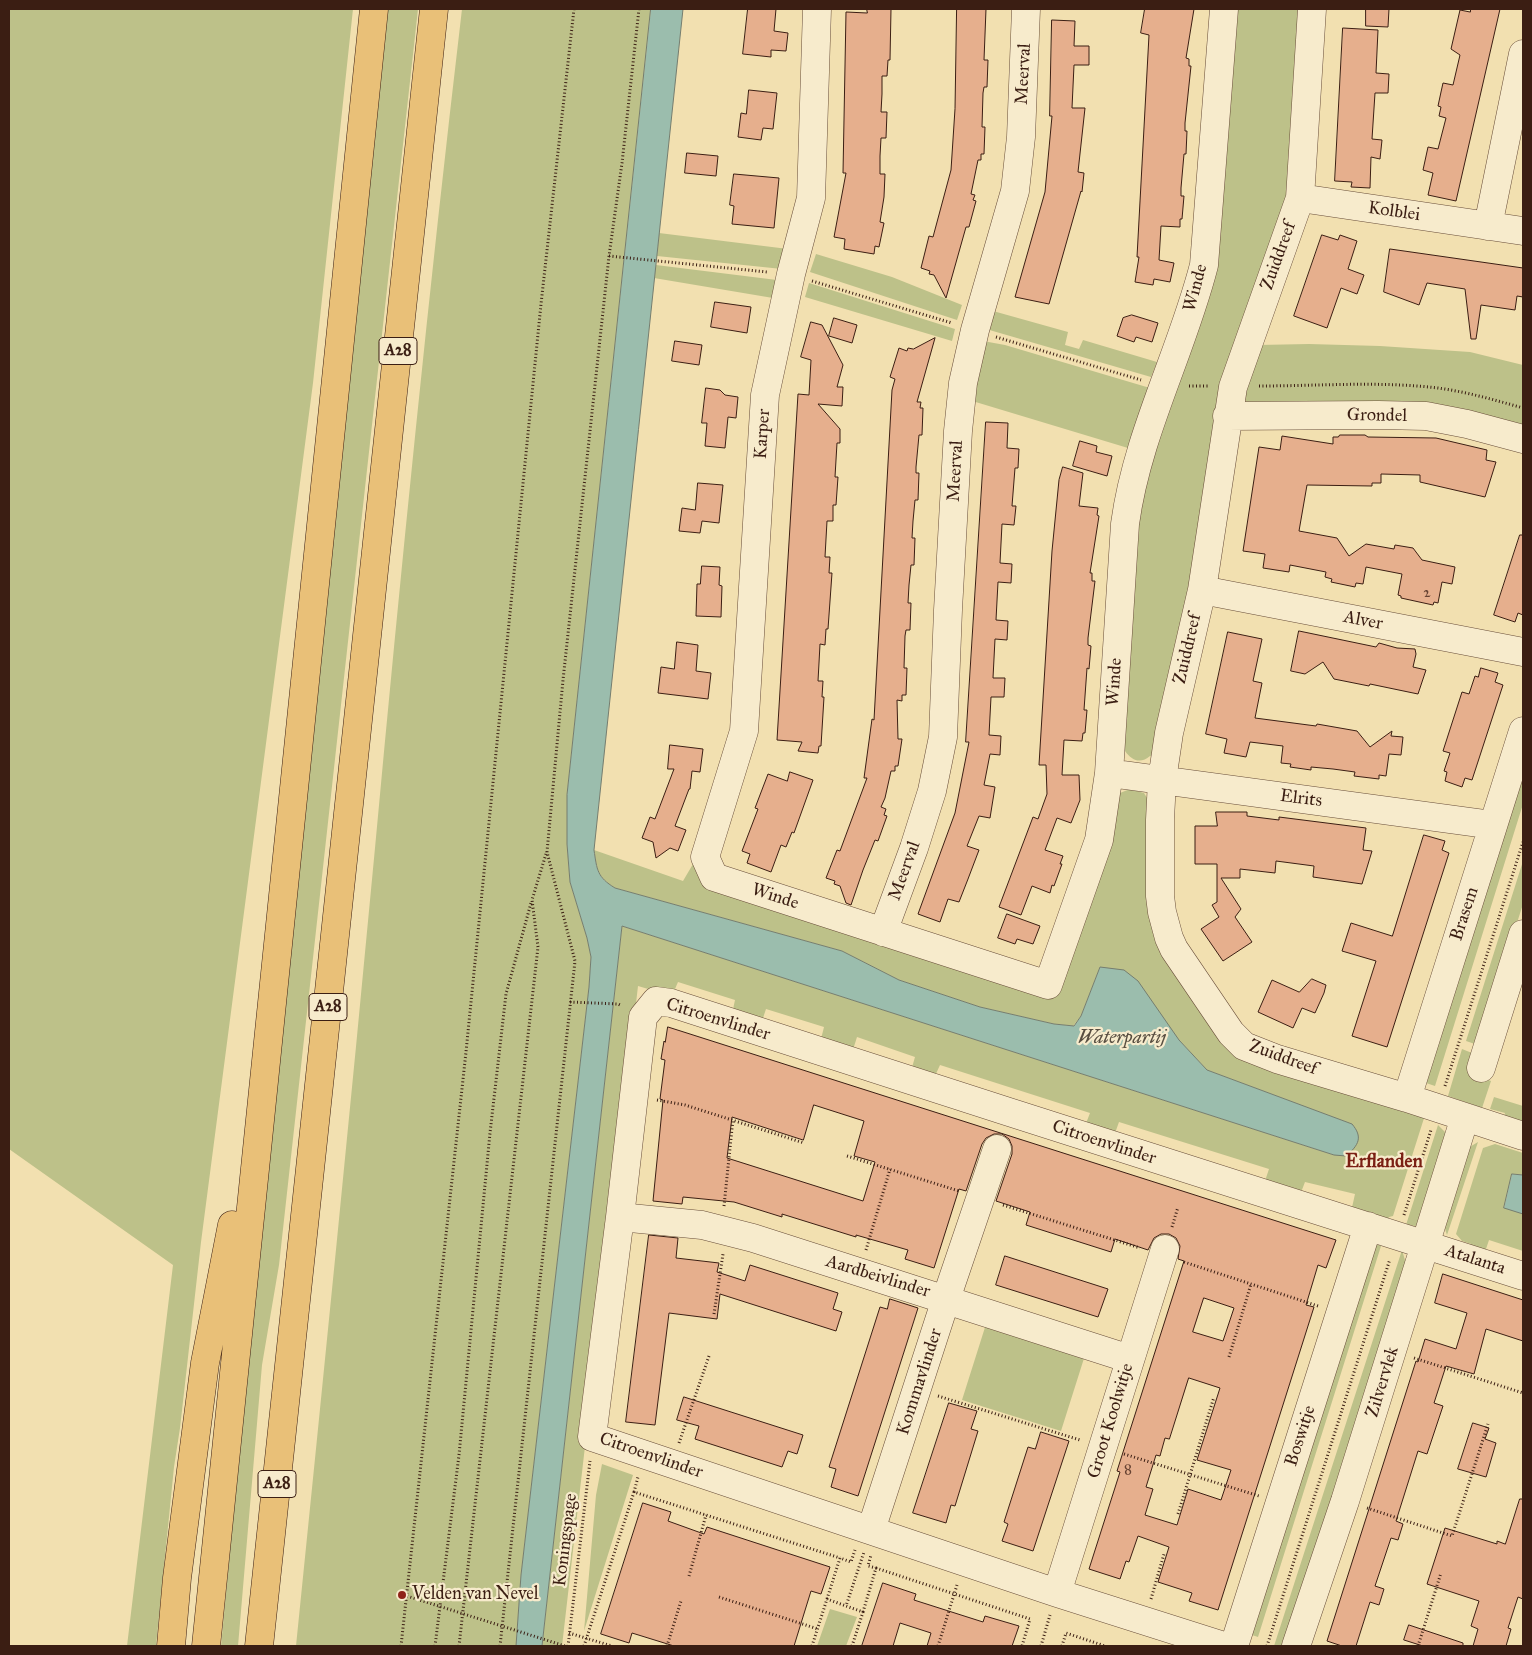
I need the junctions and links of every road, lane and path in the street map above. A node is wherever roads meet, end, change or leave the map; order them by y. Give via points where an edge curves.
1 (374, 9) edge
2 (434, 9) edge
3 (574, 9) edge
4 (639, 9) edge
5 (817, 9) edge
6 (1026, 9) edge
7 (1224, 9) edge
8 (1312, 9) edge
9 (1523, 54) edge
10 (1300, 198) junction
11 (1488, 226) junction
12 (1523, 231) edge
13 (609, 256) junction
14 (791, 274) junction
15 (975, 330) junction
16 (1163, 386) junction
17 (1233, 387) junction
18 (1523, 408) edge
19 (1228, 416) junction
20 (1523, 439) edge
21 (1202, 590) junction
22 (1523, 652) edge
23 (1523, 731) edge
24 (1109, 774) junction
25 (1162, 780) junction
26 (1493, 825) junction
27 (547, 852) junction
28 (705, 857) joint
29 (532, 900) junction
30 (883, 932) junction
31 (1523, 934) edge
32 (570, 1002) junction
33 (618, 1004) dead end
34 (265, 1061) junction
35 (1481, 1068) dead end
36 (1407, 1098) junction
37 (651, 1099) dead end
38 (1465, 1117) junction
39 (733, 1120) junction
40 (1003, 1132) junction
41 (1523, 1136) edge
42 (804, 1143) dead end
43 (847, 1156) dead end
44 (890, 1169) junction
45 (984, 1192) junction
46 (620, 1217) junction
47 (1368, 1226) junction
48 (724, 1230) junction
49 (1426, 1245) junction
50 (1164, 1252) junction
51 (860, 1272) junction
52 (1523, 1276) edge
53 (1251, 1284) junction
54 (946, 1299) junction
55 (1327, 1309) dead end
56 (714, 1314) dead end
57 (1393, 1350) junction
58 (709, 1356) dead end
59 (1229, 1357) dead end
60 (1130, 1359) junction
61 (1523, 1393) edge
62 (1214, 1397) dead end
63 (1488, 1424) dead end
64 (592, 1437) junction
65 (671, 1463) junction
66 (637, 1483) dead end
67 (634, 1492) junction
68 (1345, 1501) junction
69 (1178, 1514) dead end
70 (706, 1515) junction
71 (866, 1544) junction
72 (1164, 1554) dead end
73 (840, 1558) junction
74 (964, 1562) junction
75 (876, 1568) junction
76 (1441, 1573) dead end
77 (689, 1576) dead end
78 (1057, 1593) junction
79 (954, 1594) junction
80 (407, 1596) junction
81 (719, 1597) dead end
82 (827, 1599) junction
83 (681, 1601) dead end
84 (440, 1606) junction
85 (846, 1606) junction
86 (863, 1612) junction
87 (462, 1613) junction
88 (1144, 1621) junction
89 (502, 1626) junction
90 (818, 1629) junction
91 (569, 1633) junction
92 (587, 1638) junction
93 (171, 1646) edge
94 (206, 1646) edge
95 (259, 1646) edge
96 (402, 1646) edge
97 (435, 1646) edge
98 (459, 1646) edge
99 (500, 1646) edge
100 (566, 1646) edge
101 (584, 1646) edge
102 (612, 1646) edge
103 (667, 1646) edge
104 (812, 1646) edge
105 (852, 1646) edge
106 (938, 1646) edge
107 (1022, 1646) edge
108 (1041, 1646) edge
109 (1062, 1646) edge
110 (1105, 1646) edge
111 (1224, 1646) edge
112 (1234, 1646) edge
113 (1296, 1646) edge
114 (1418, 1646) edge

1 - 34 highway
2 - 95 highway, A28
3 - 80 path
4 - 13 path
5 - 14 street, Karper via 811,198
6 - 15 street, Meerval via 1021,137 1015,191
7 - 16 street, Winde via 1204,264
8 - 10 street, Zuiddreef
9 - 11 street
10 - 11 street, Kolblei
10 - 17 street, Zuiddreef
11 - 12 street, Kolblei
13 - 14 path
13 - 27 path
14 - 15 path
14 - 28 street, Karper via 766,395 744,731
15 - 16 path
15 - 30 street, Meerval via 963,384 958,431 943,737 932,791
16 - 17 path
16 - 24 street, Winde via 1127,506
17 - 18 path via 1438,388
17 - 19 street, Zuiddreef
19 - 20 street, Grondel via 1426,416
19 - 21 street, Zuiddreef
21 - 22 street, Alver
21 - 25 street, Zuiddreef via 1169,733
23 - 26 street, Brasem
24 - 25 street, Elrits
24 - 30 street, Winde via 1100,840 1048,985
25 - 26 street, Elrits
25 - 36 street, Zuiddreef via 1160,896 1163,918 1174,949 1231,1033 1244,1046 1277,1059
26 - 36 street, Brasem
27 - 29 path
27 - 32 path via 575,961
28 - 30 street, Winde via 714,877
29 - 84 path via 506,994 459,1455
29 - 87 path via 538,947
31 - 35 street
32 - 33 path
32 - 89 path
34 - 93 highway via 205,1363
34 - 94 highway
36 - 38 street, Zuiddreef
37 - 39 path via 685,1104
38 - 41 street, Zuiddreef
38 - 49 street, Zilvervlek
39 - 42 path
39 - 48 path
40 - 45 street, Kommavlinder
40 - 46 street, Citroenvlinder via 671,1003 656,1001 644,1017
40 - 47 street, Citroenvlinder
43 - 44 path
44 - 45 path
44 - 51 path
45 - 50 path
45 - 54 street, Kommavlinder
46 - 48 street, Aardbeivlinder
46 - 64 street, Citroenvlinder
47 - 49 street, Citroenvlinder
47 - 112 street, Boswitje
48 - 51 street, Aardbeivlinder
48 - 56 path
49 - 52 street, Atalanta
49 - 57 street, Zilvervlek
50 - 53 path
50 - 60 street, Groot Koolwitje
51 - 54 street, Aardbeivlinder
53 - 55 path
53 - 59 path
54 - 60 street, Aardbeivlinder
54 - 71 street, Kommavlinder
57 - 61 path
57 - 68 street, Zilvervlek
58 - 65 path
60 - 78 street, Groot Koolwitje
62 - 69 path
63 - 68 path via 1452,1536
64 - 65 street, Citroenvlinder
64 - 91 path, Koningspage
65 - 71 street, Citroenvlinder
66 - 67 path, Citroenvlinder
67 - 70 path
67 - 92 path, Citroenvlinder
68 - 113 street, Zilvervlek
70 - 73 path
70 - 77 path
71 - 73 path via 851,1562
71 - 74 street, Citroenvlinder
71 - 75 path via 868,1566
71 - 85 path
72 - 88 path
73 - 82 path
74 - 78 street, Citroenvlinder
74 - 79 path
75 - 79 path
75 - 86 path
76 - 114 path
78 - 88 street, Citroenvlinder
78 - 108 path
79 - 106 path
79 - 107 path via 1030,1618
80 - 84 path
80 - 96 path
81 - 90 path
82 - 85 path
82 - 90 path
83 - 103 path
84 - 87 path
84 - 97 path
85 - 86 path
86 - 105 path
87 - 89 path
87 - 98 path
88 - 111 street, Citroenvlinder
89 - 99 path
89 - 100 path
90 - 104 path
91 - 92 path
91 - 100 path, Koningspage
92 - 101 path, Citroenvlinder
92 - 102 path
109 - 110 path via 1066,1633

